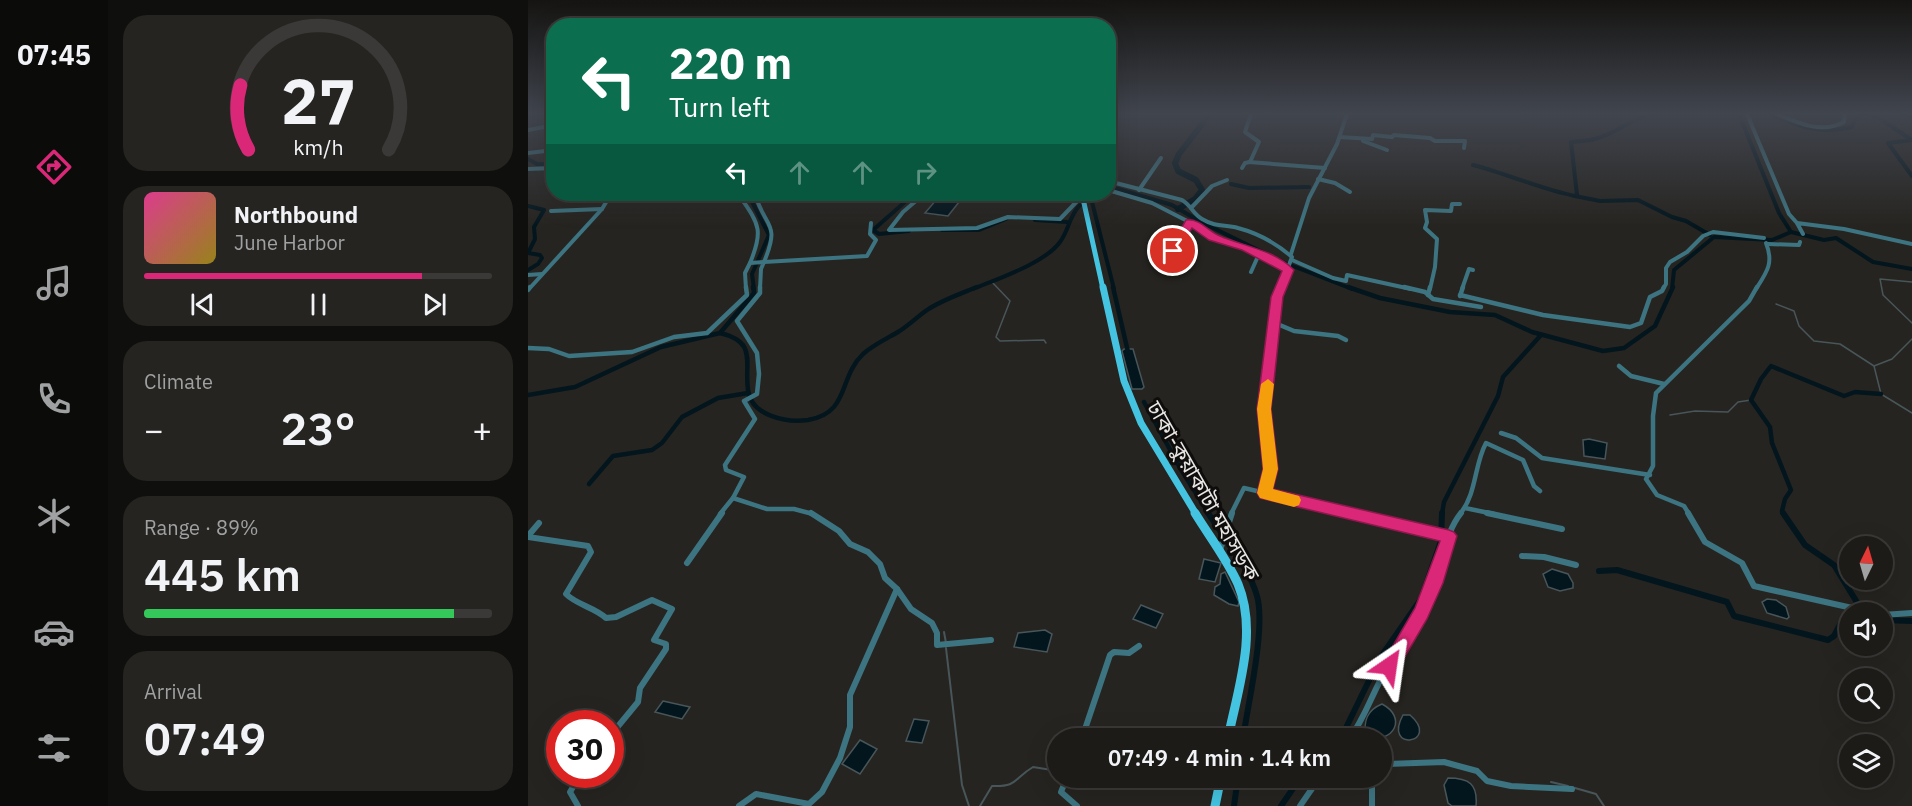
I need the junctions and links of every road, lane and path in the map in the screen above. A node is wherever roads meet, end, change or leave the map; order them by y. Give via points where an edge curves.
1 (1254, 152) edge
2 (1333, 152) edge
3 (1763, 152) edge
4 (1161, 158) dead end
5 (1249, 162) junction
6 (546, 168) edge
7 (1242, 168) dead end
8 (1325, 168) junction
9 (528, 169) edge
10 (1318, 179) junction
11 (1227, 180) dead end
12 (1116, 184) edge
13 (1139, 190) junction
14 (1116, 192) edge
15 (1350, 192) dead end
16 (607, 201) edge
17 (743, 201) edge
18 (757, 201) edge
19 (916, 201) edge
20 (1076, 201) edge
21 (1083, 201) edge
22 (1460, 204) dead end
23 (1191, 208) junction
24 (602, 209) junction
25 (551, 211) dead end
26 (872, 223) dead end
27 (1190, 223) junction
28 (1797, 223) junction
29 (1803, 234) dead end
30 (1766, 242) junction
31 (1800, 242) dead end
32 (1912, 244) edge
33 (1173, 251) dead end
34 (1259, 254) junction
35 (1291, 254) junction
36 (1292, 260) junction
37 (763, 262) junction
38 (752, 263) junction
39 (1288, 270) junction
40 (1473, 270) dead end
41 (1251, 272) dead end
42 (542, 274) junction
43 (528, 275) edge
44 (528, 290) edge
45 (1428, 295) junction
46 (1460, 295) junction
47 (1459, 302) junction
48 (1481, 307) dead end
49 (1275, 323) junction
50 (1346, 340) dead end
51 (528, 348) edge
52 (1619, 366) dead end
53 (1664, 384) junction
54 (1501, 433) dead end
55 (1650, 475) junction
56 (1540, 491) dead end
57 (1265, 493) junction
58 (733, 498) junction
59 (1465, 508) junction
60 (539, 523) dead end
61 (1562, 529) dead end
62 (1449, 536) junction
63 (528, 537) edge
64 (1220, 552) junction
65 (1522, 556) dead end
66 (687, 563) dead end
67 (1576, 565) dead end
68 (897, 589) junction
69 (1839, 605) edge
70 (1912, 613) edge
71 (1893, 614) edge
72 (991, 640) dead end
73 (1139, 646) dead end
74 (624, 719) edge
75 (1085, 728) edge
76 (1230, 728) edge
77 (1357, 728) edge
78 (1392, 764) edge
79 (572, 788) edge
80 (1062, 788) edge
81 (1219, 788) edge
82 (1312, 788) edge
83 (1372, 788) edge
84 (1572, 789) dead end
85 (578, 806) edge
86 (739, 806) edge
87 (1077, 806) edge
88 (1215, 806) edge
89 (1300, 806) edge
90 (1372, 806) edge

1 - 5 street
2 - 8 street
3 - 28 street via 1789,214
4 - 13 street
5 - 7 street
5 - 8 street
6 - 9 street
8 - 10 street
10 - 15 street
10 - 35 street
11 - 23 street via 1212,186
12 - 13 street
13 - 23 street via 1182,200
14 - 27 street via 1152,202
16 - 24 street
17 - 38 street via 761,236
18 - 37 street via 774,235
19 - 20 street via 889,230 977,228 1008,217 1060,219
21 - 64 main road, ঢাকা-কুয়াকাটা মহাসড়ক via 1132,403
22 - 45 street via 1452,204 1451,211 1425,210 1425,228 1437,239
23 - 35 street via 1207,222 1237,227
24 - 25 street
24 - 42 street
26 - 37 street via 870,234 876,240 867,256
27 - 33 street
27 - 34 street via 1213,238
28 - 29 street
28 - 32 street
30 - 31 street via 1788,246
30 - 46 street via 1713,231 1703,236 1688,252 1670,262 1662,291 1650,297 1641,323 1630,327 1543,315
30 - 53 street via 1771,256 1749,301
34 - 39 street
34 - 41 street
35 - 36 street
36 - 39 street
36 - 45 street via 1333,278 1346,281 1347,275
37 - 38 street
37 - 58 street via 760,293 737,321 757,351 756,395 745,400 745,406 756,419 724,465 726,470 744,477
38 - 51 street via 745,273 747,294 707,333 674,337 619,354 569,356 549,349
39 - 49 street via 1277,297
40 - 46 street via 1468,269
42 - 43 street
42 - 44 street
45 - 47 street
46 - 47 street
47 - 48 street
49 - 50 street via 1294,331
49 - 57 street via 1264,409 1270,469
52 - 53 street via 1631,376
53 - 55 street via 1656,393
54 - 55 street via 1516,438 1542,458
55 - 69 street via 1646,479 1657,495 1684,506 1705,542 1742,563 1754,586
56 - 59 street via 1523,460 1486,443
57 - 62 street
57 - 64 street via 1244,488
58 - 66 street
58 - 68 street via 767,509 808,511 839,531 850,544 868,552
59 - 61 street
59 - 62 street
60 - 63 street
62 - 77 street via 1421,613
63 - 74 street via 588,546 591,552 566,594 606,618 652,600 672,609 654,640 666,644 666,649 640,688 638,702
64 - 76 main road, ঢাকা-কুয়াকাটা মহাসড়ক via 1241,590 1247,617
65 - 67 street via 1544,556
68 - 72 street via 911,609 935,628 937,645
68 - 86 street via 850,695 849,728 838,763 818,797 809,804 756,794
70 - 71 street
73 - 75 street via 1110,655
78 - 84 street via 1444,762 1477,771 1487,781
79 - 85 street via 570,792
80 - 87 street via 1060,792
81 - 88 main road
82 - 89 street
83 - 90 street

